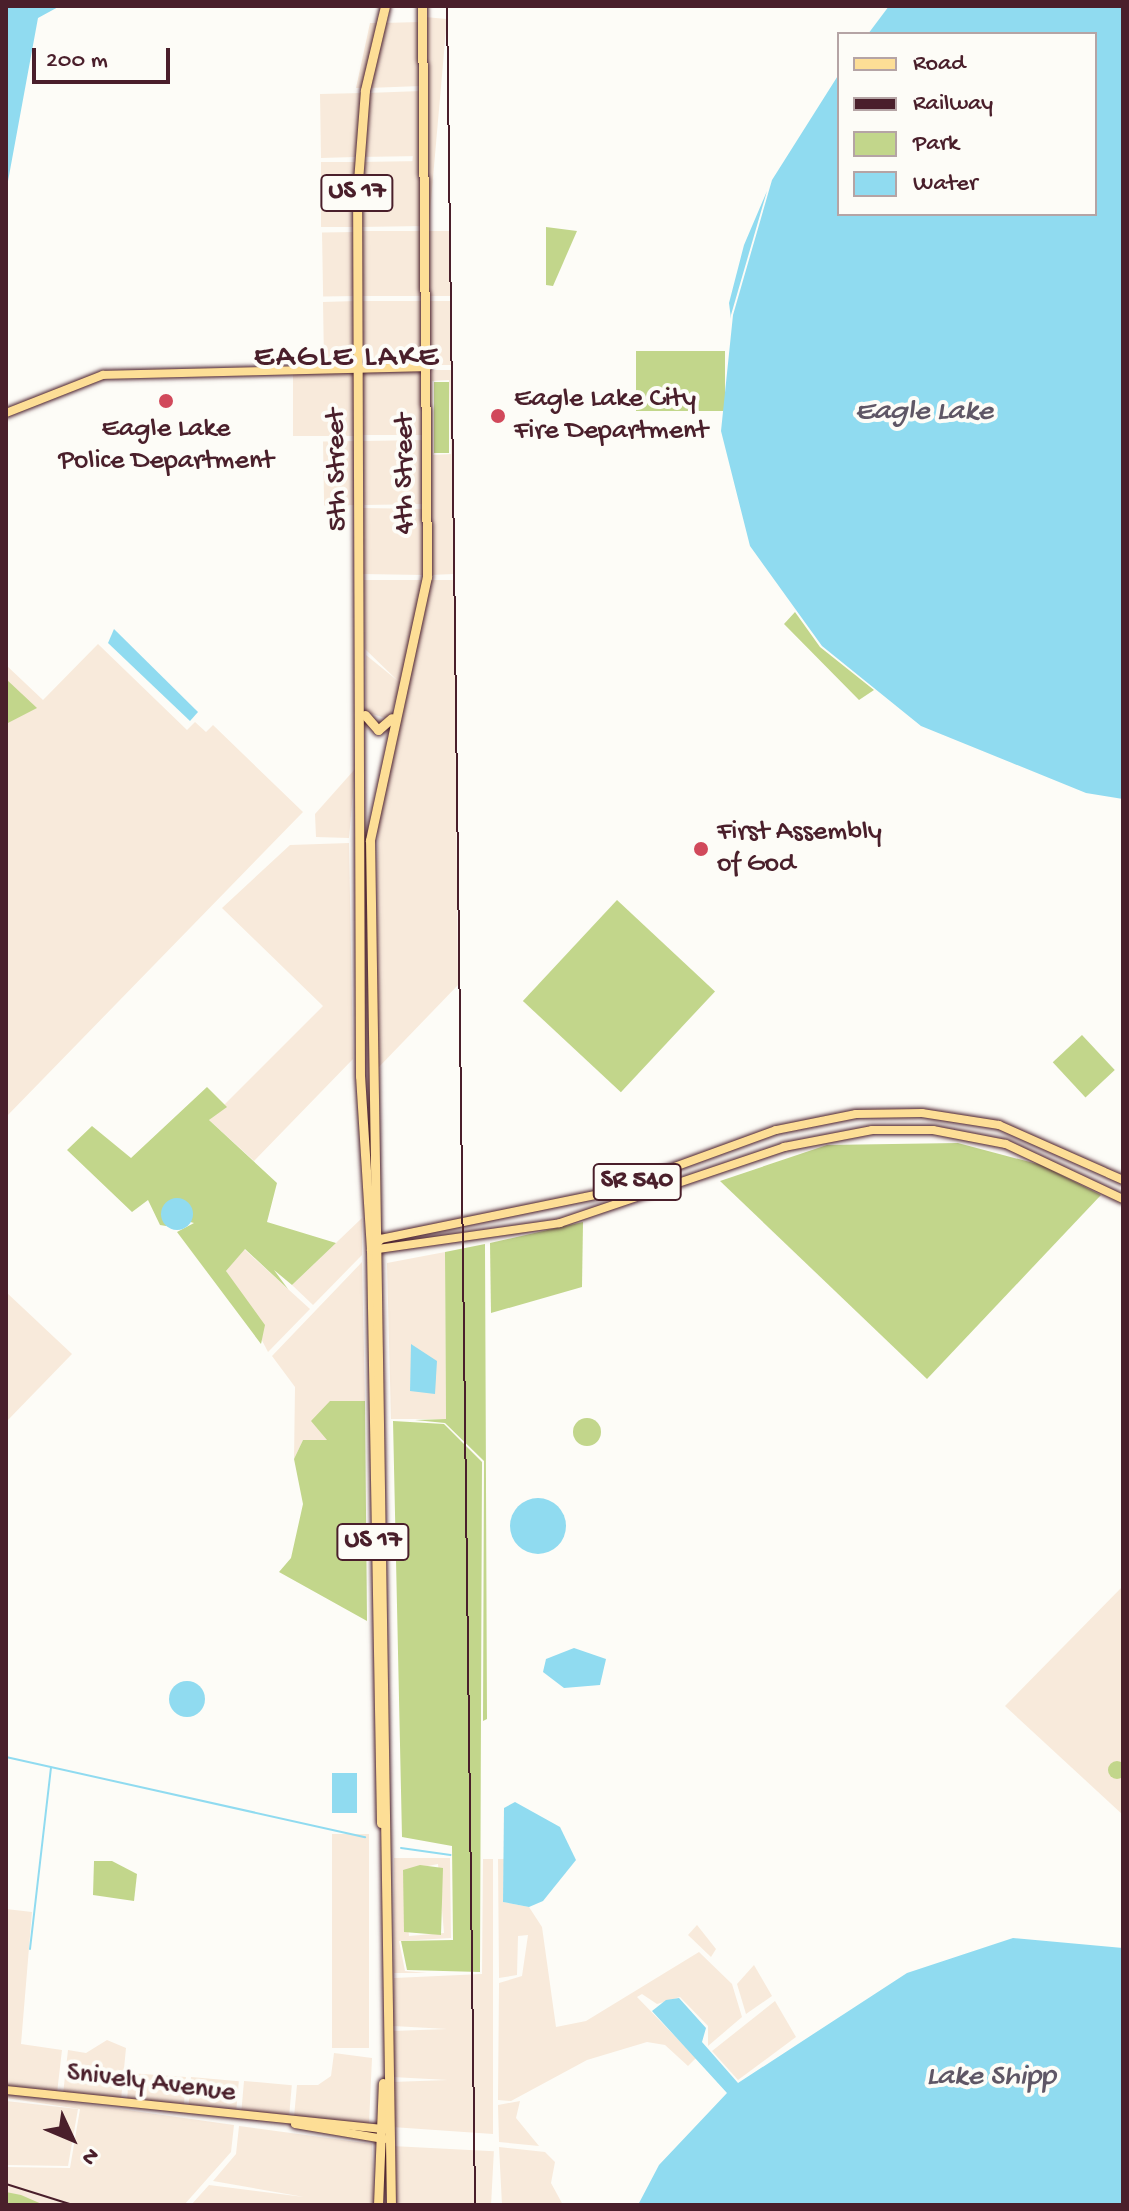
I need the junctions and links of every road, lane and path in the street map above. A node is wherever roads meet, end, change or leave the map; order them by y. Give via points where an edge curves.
1 (385, 6) edge
2 (422, 6) edge
3 (427, 367) junction
4 (359, 368) junction
5 (6, 413) edge
6 (364, 713) junction
7 (394, 716) junction
8 (371, 984) junction
9 (359, 985) junction
10 (1123, 1180) edge
11 (1123, 1199) edge
12 (381, 1239) junction
13 (371, 1250) junction
14 (382, 1253) junction
15 (371, 1317) junction
16 (383, 1390) junction
17 (372, 1393) junction
18 (384, 1440) junction
19 (373, 1541) junction
20 (385, 1541) junction
21 (383, 1834) junction
22 (384, 2080) junction
23 (6, 2090) edge
24 (377, 2133) junction
25 (390, 2135) junction
26 (378, 2205) edge
27 (391, 2205) edge

1 - 4 highway, 5th Street / US 17 via 357,159
2 - 3 highway, 4th Street / US 17
3 - 4 main road
3 - 7 highway, 4th Street / US 17 via 427,577
4 - 5 main road via 103,375
4 - 6 highway, 5th Street / US 17
6 - 7 highway via 378,730
6 - 9 highway, 5th Street / US 17 via 357,840
7 - 8 highway, 4th Street / US 17 via 370,840
8 - 9 highway
8 - 12 highway, US 17
9 - 13 highway, US 17
10 - 12 main road, SR 540 via 999,1125 922,1113 856,1114 763,1134 578,1200
11 - 14 main road, SR 540 via 1006,1144 946,1131 872,1130 784,1147 560,1223
12 - 13 main road
12 - 14 highway, US 17
13 - 14 main road, SR 540
13 - 15 highway, US 17
14 - 16 highway, US 17
15 - 16 highway
15 - 17 highway, US 17
16 - 18 highway, US 17
17 - 18 highway
17 - 19 highway, US 17
18 - 20 highway, US 17
19 - 20 highway
19 - 21 highway, US 17
20 - 21 highway, US 17
21 - 22 highway, US 17
22 - 24 highway, US 17
22 - 25 highway, US 17
23 - 24 main road, Snively Avenue
24 - 25 main road, Snively Avenue
24 - 26 highway, US 17
25 - 27 highway, US 17

